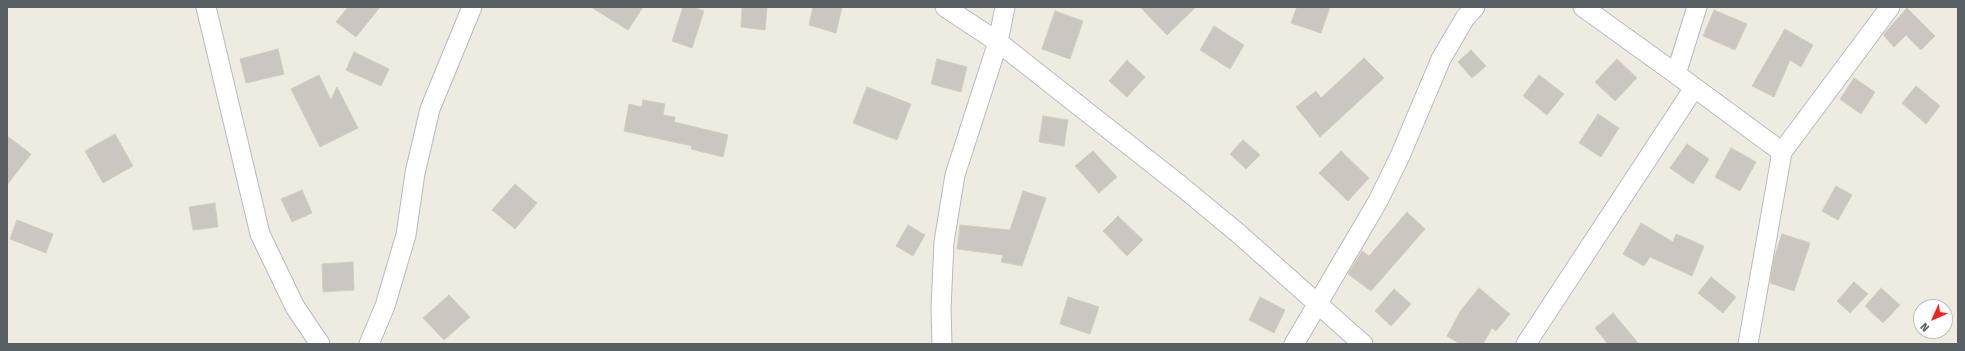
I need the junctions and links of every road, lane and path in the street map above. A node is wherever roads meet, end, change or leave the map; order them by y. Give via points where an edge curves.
1 (206, 7) edge
2 (472, 7) edge
3 (945, 7) edge
4 (1005, 7) edge
5 (1475, 7) edge
6 (1583, 7) edge
7 (1697, 7) edge
8 (1890, 7) edge
9 (998, 42) junction
10 (1676, 74) junction
11 (1694, 88) junction
12 (1782, 152) junction
13 (1317, 305) junction
14 (320, 344) edge
15 (369, 344) edge
16 (942, 344) edge
17 (1294, 344) edge
18 (1363, 344) edge
19 (1526, 344) edge
20 (1748, 344) edge

1 - 14 street via 260,234 295,307
2 - 15 street via 430,109 415,173 406,235 385,306
3 - 9 street
4 - 9 street
5 - 13 street via 1465,18 1441,59 1378,201
6 - 10 street
7 - 10 street
8 - 12 street
9 - 13 street via 1199,201
9 - 16 street via 956,175 944,242
10 - 11 street
11 - 12 street
11 - 19 street
12 - 20 street
13 - 17 street
13 - 18 street

